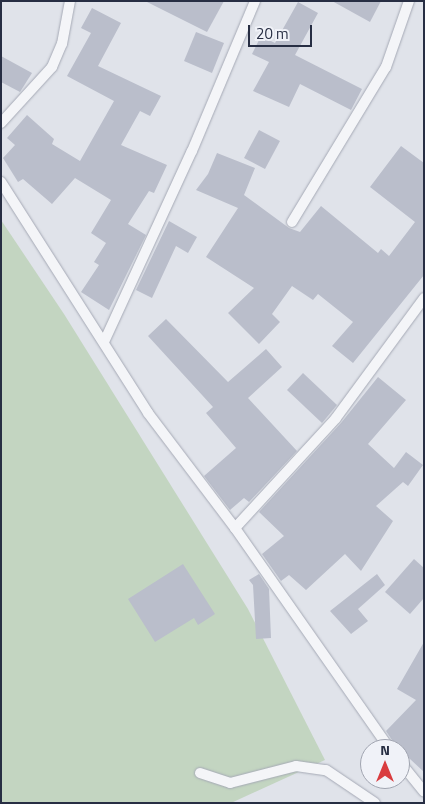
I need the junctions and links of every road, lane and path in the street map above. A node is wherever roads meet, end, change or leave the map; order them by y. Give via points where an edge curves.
1 (70, 1) edge
2 (255, 1) edge
3 (409, 1) edge
4 (1, 123) edge
5 (1, 182) edge
6 (292, 222) dead end
7 (424, 298) edge
8 (104, 342) junction
9 (235, 528) junction
10 (383, 739) edge
11 (200, 773) dead end
12 (410, 774) edge
13 (424, 792) edge
14 (375, 803) edge

1 - 4 lane via 62,44 52,67
2 - 8 lane via 192,151
3 - 6 lane via 386,67
5 - 8 lane
7 - 9 lane via 336,418
8 - 9 lane via 148,413
9 - 10 lane
11 - 14 lane via 230,783 296,766 326,770
12 - 13 lane

